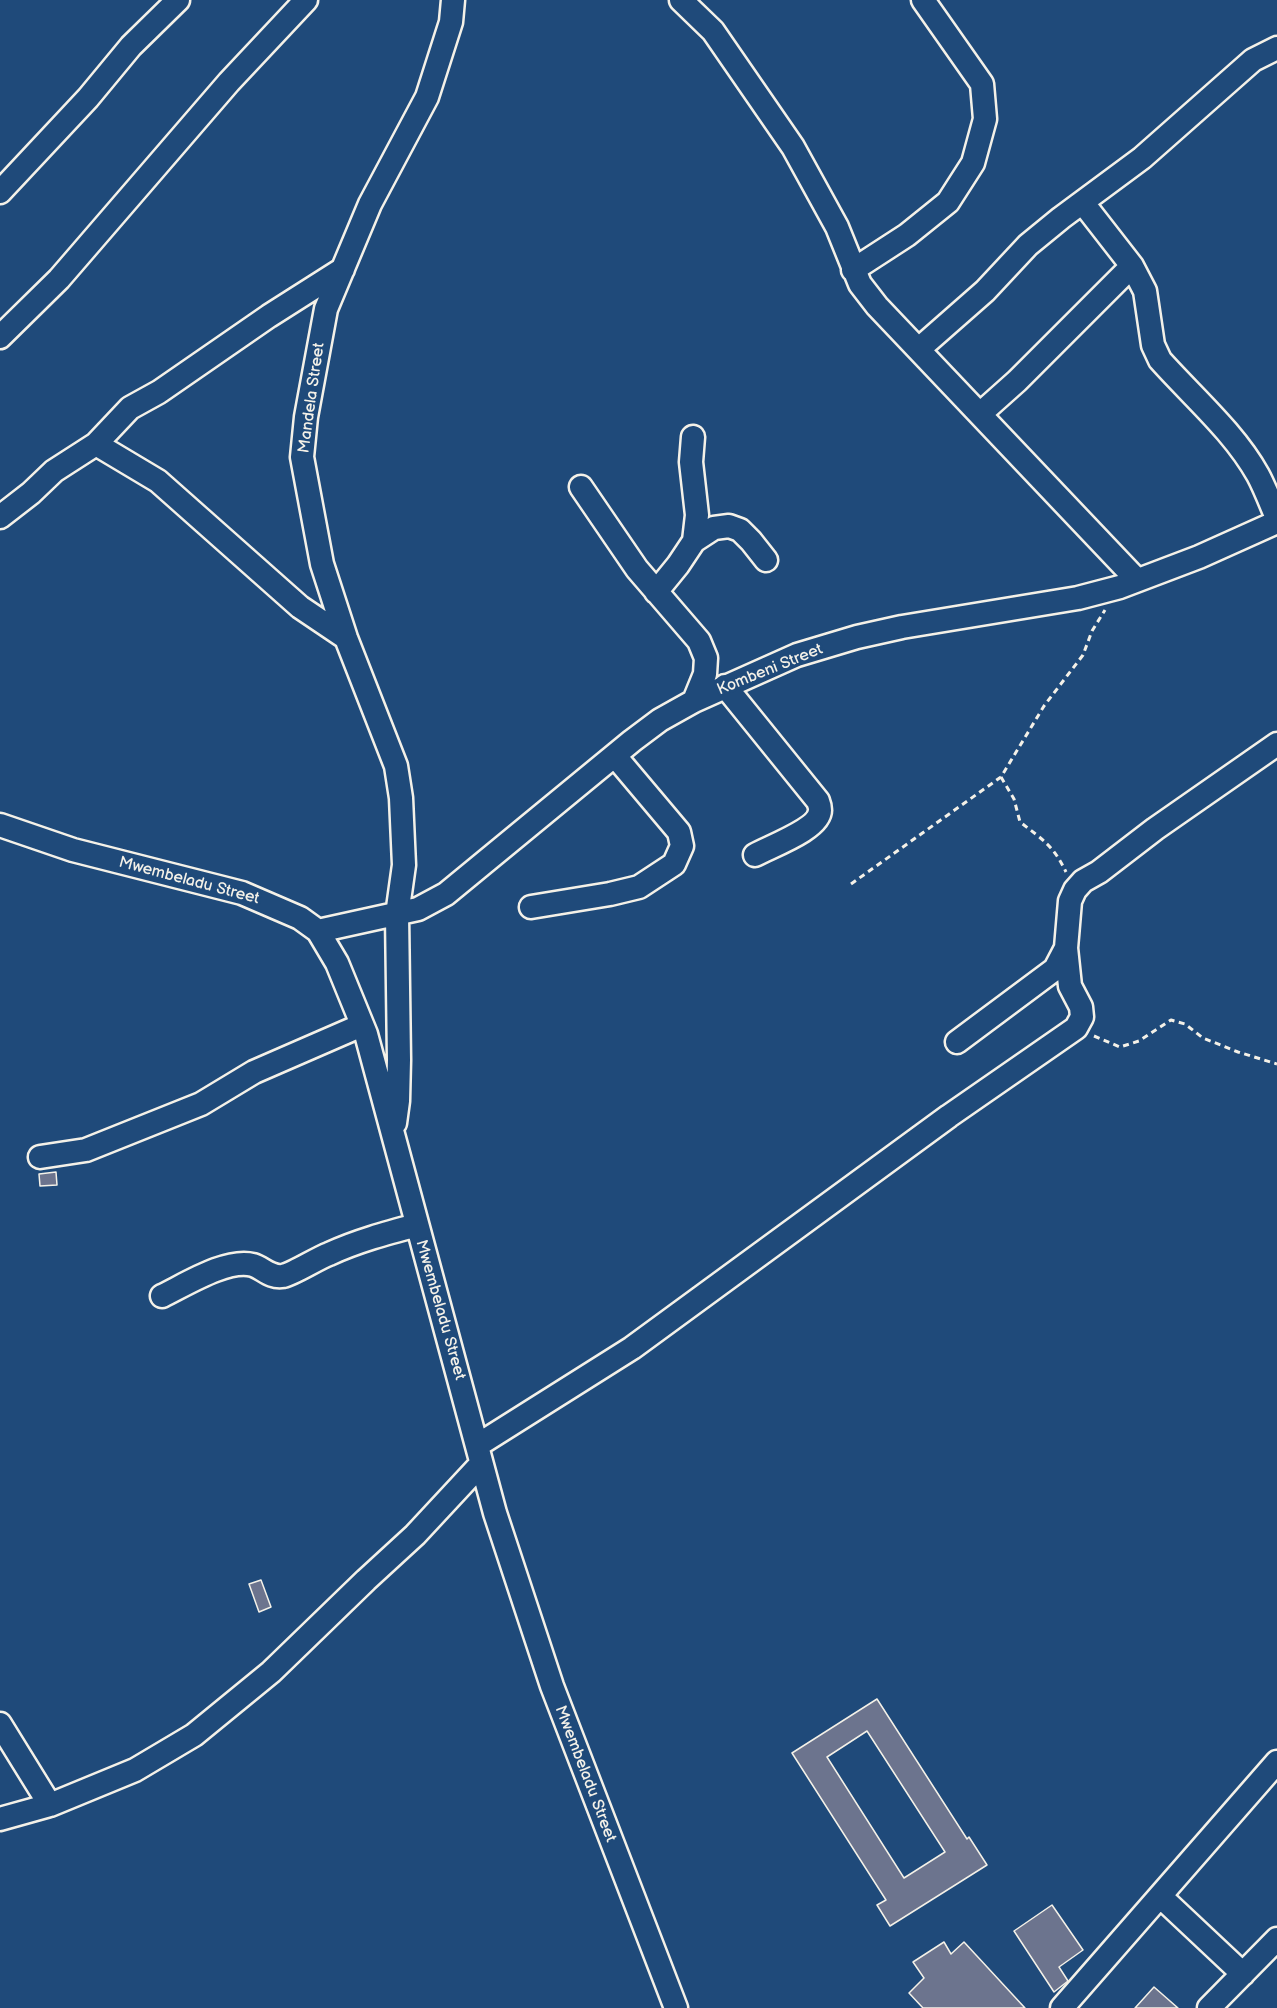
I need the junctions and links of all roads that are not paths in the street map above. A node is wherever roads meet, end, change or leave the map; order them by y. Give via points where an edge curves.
1 (178, 0) edge
2 (306, 0) edge
3 (464, 0) edge
4 (681, 0) edge
5 (923, 0) edge
6 (452, 11) edge
7 (1277, 48) edge
8 (0, 192) edge
9 (1083, 203) junction
10 (1132, 266) junction
11 (343, 269) junction
12 (853, 270) junction
13 (0, 337) edge
14 (919, 349) junction
15 (980, 414) junction
16 (693, 437) dead end
17 (96, 444) junction
18 (581, 487) dead end
19 (0, 517) edge
20 (1277, 518) edge
21 (1277, 522) edge
22 (694, 540) junction
23 (766, 560) dead end
24 (1129, 584) junction
25 (656, 592) junction
26 (346, 638) junction
27 (725, 686) junction
28 (694, 700) junction
29 (1277, 744) edge
30 (615, 756) junction
31 (0, 825) edge
32 (755, 855) dead end
33 (531, 907) dead end
34 (397, 915) junction
35 (318, 932) junction
36 (1065, 948) junction
37 (362, 1024) junction
38 (957, 1042) dead end
39 (393, 1133) junction
40 (40, 1157) dead end
41 (417, 1225) junction
42 (162, 1296) dead end
43 (479, 1455) junction
44 (0, 1724) edge
45 (1277, 1762) edge
46 (50, 1804) junction
47 (0, 1819) edge
48 (1160, 1896) junction
49 (1277, 1939) edge
50 (1242, 1974) junction
51 (675, 2008) edge
52 (1062, 2008) edge
53 (1209, 2008) edge

1 - 8 street via 131,45 88,98
2 - 13 street via 229,82 66,270
3 - 6 street, Mandela Street
4 - 12 street via 713,31 793,147 837,227
5 - 12 street via 982,84 985,119 973,163 948,202
6 - 11 street, Mandela Street via 427,97 370,204
7 - 9 street via 1253,60 1142,158
9 - 10 street
9 - 14 street via 1028,246 985,291
10 - 15 street
10 - 20 street via 1145,291 1153,345 1160,360 1244,455 1258,475
11 - 17 street via 130,408
11 - 26 street, Mandela Street via 326,309 302,457 322,564
12 - 14 street via 877,306
14 - 15 street
15 - 24 street
16 - 22 street via 691,462 697,515
17 - 19 street via 54,471
17 - 26 street via 158,481 300,607
18 - 25 street
21 - 24 street, Kombeni Street
22 - 23 street via 714,528 729,526 740,530
22 - 25 street
24 - 27 street, Kombeni Street via 1078,598 857,637 797,656
25 - 28 street via 699,641 706,658 705,674
26 - 34 street, Mandela Street via 396,766 404,826 404,865
27 - 28 street, Kombeni Street
27 - 32 street via 821,809 817,821 802,832
28 - 30 street, Kombeni Street via 660,720
29 - 36 street via 1083,882 1070,901
30 - 33 street via 679,832 682,846 675,864 639,887
30 - 34 street, Kombeni Street via 446,894
31 - 35 street, Mwembeladu Street via 73,850 242,893 300,918
34 - 35 street, Kombeni Street
34 - 39 street, Mandela Street via 399,1060
35 - 37 street, Mwembeladu Street via 337,963
36 - 38 street via 1054,969
36 - 43 street via 1070,986 1081,1007 1082,1017 1076,1028
37 - 39 street, Mwembeladu Street
37 - 40 street via 254,1072 201,1104 86,1150
39 - 41 street, Mwembeladu Street
41 - 42 street via 377,1235 282,1276 268,1274 254,1265 238,1264 212,1271
41 - 43 street, Mwembeladu Street
43 - 46 street via 415,1536 271,1672 195,1735 135,1770
43 - 51 street, Mwembeladu Street via 552,1686
44 - 46 street
45 - 48 street
46 - 47 street
48 - 50 street
48 - 52 street
49 - 50 street
50 - 53 street

